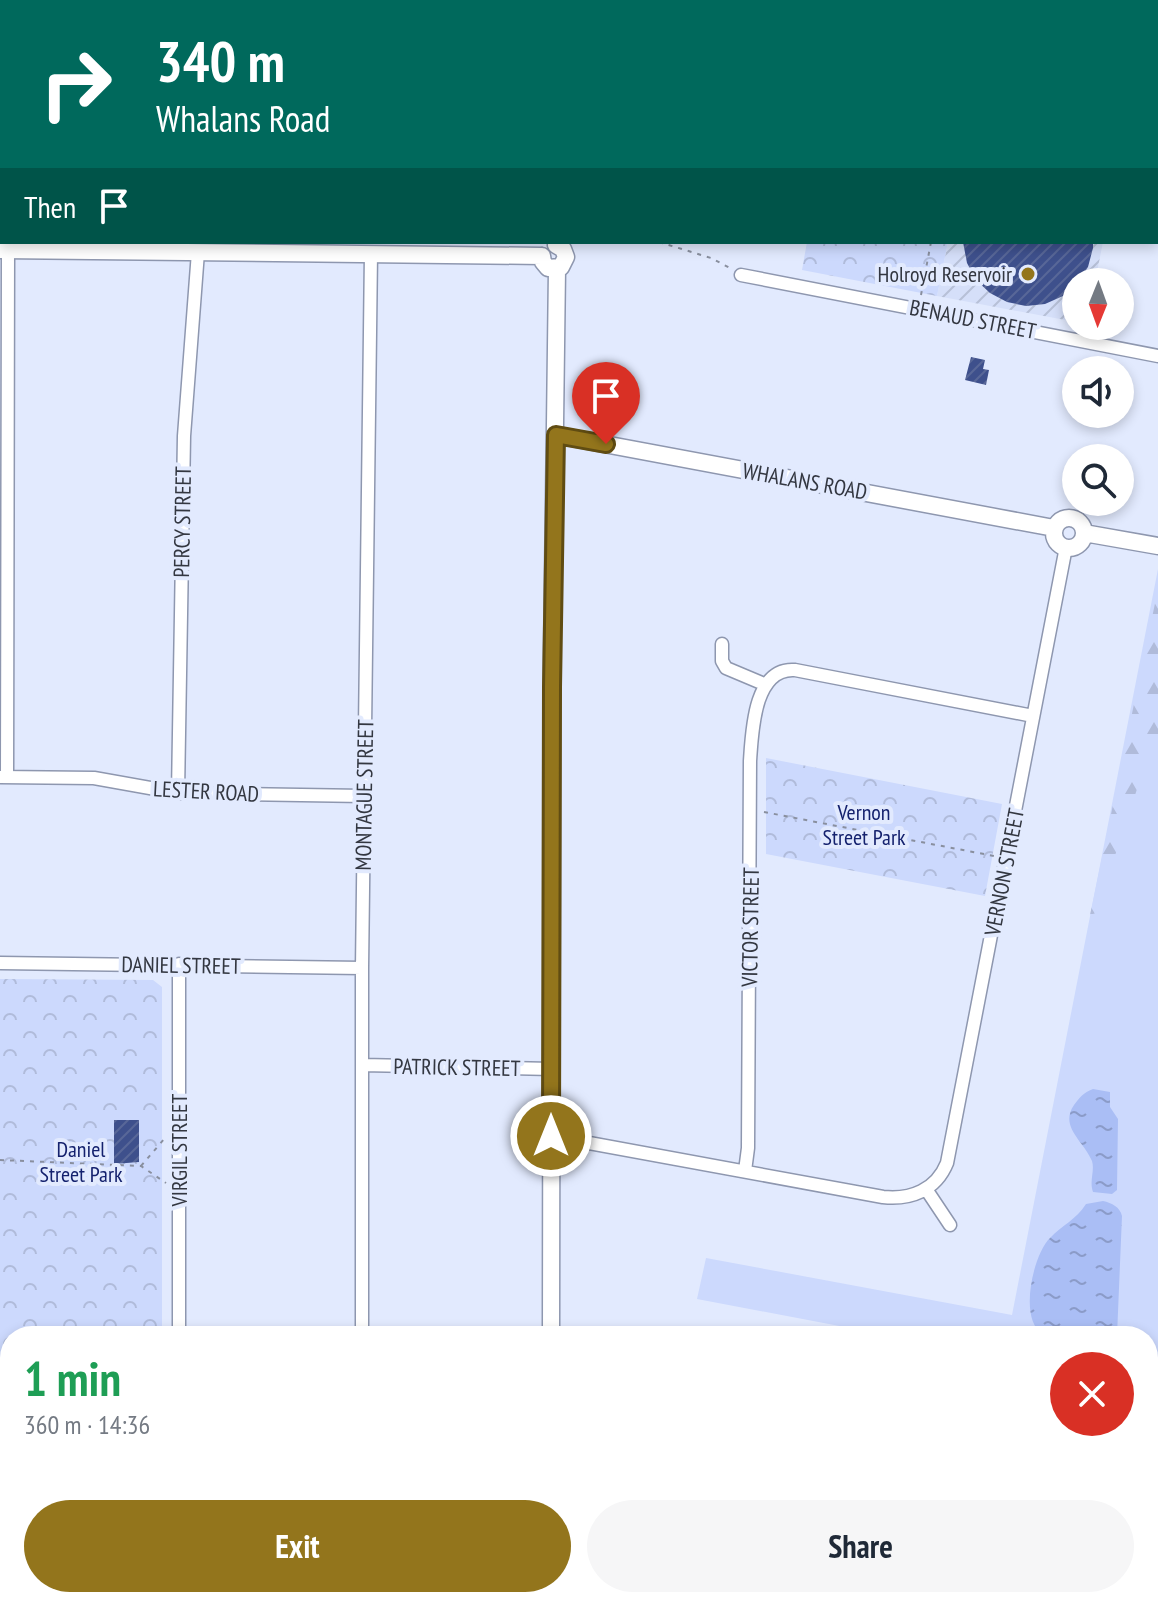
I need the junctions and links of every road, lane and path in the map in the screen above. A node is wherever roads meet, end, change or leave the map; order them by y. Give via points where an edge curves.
1 (554, 244) edge
2 (557, 244) edge
3 (666, 244) edge
4 (931, 244) edge
5 (114, 246) edge
6 (319, 247) edge
7 (4, 250) edge
8 (198, 252) junction
9 (371, 253) junction
10 (542, 256) junction
11 (557, 269) junction
12 (741, 275) joint
13 (918, 308) junction
14 (1158, 356) edge
15 (556, 435) junction
16 (1054, 528) junction
17 (1084, 533) junction
18 (1158, 546) edge
19 (1066, 547) junction
20 (722, 644) dead end
21 (764, 684) junction
22 (1033, 716) junction
23 (3, 777) edge
24 (178, 793) junction
25 (364, 796) junction
26 (751, 809) junction
27 (1006, 858) junction
28 (0, 963) edge
29 (179, 964) junction
30 (362, 968) junction
31 (362, 1065) junction
32 (552, 1069) junction
33 (179, 1122) junction
34 (551, 1136) junction
35 (0, 1160) edge
36 (141, 1166) junction
37 (745, 1171) junction
38 (926, 1189) junction
39 (180, 1193) junction
40 (950, 1225) dead end
41 (179, 1326) edge
42 (362, 1326) edge
43 (551, 1326) edge

1 - 10 street
2 - 11 street via 566,257
3 - 12 path via 711,258
4 - 13 path
5 - 7 street
5 - 8 street
6 - 8 street
6 - 9 street
7 - 23 street
8 - 24 street, PERCY STREET via 184,436
9 - 10 street
9 - 25 street, MONTAGUE STREET
10 - 11 street via 545,266
11 - 15 street
12 - 13 street, BENAUD STREET
13 - 14 street, BENAUD STREET
15 - 16 street, WHALANS ROAD
15 - 32 street
16 - 17 street via 1072,518
16 - 19 street via 1056,541
17 - 18 street
17 - 19 street via 1077,545
19 - 22 street, VERNON STREET
20 - 21 street via 726,668
21 - 22 street via 777,672 795,670
21 - 26 street, VICTOR STREET via 751,753
22 - 27 street, VERNON STREET
23 - 24 street, LESTER ROAD via 94,778
24 - 25 street, LESTER ROAD
25 - 30 street, MONTAGUE STREET
26 - 27 path
26 - 37 street, VICTOR STREET
27 - 38 street, VERNON STREET via 947,1163
28 - 29 street, DANIEL STREET
29 - 30 street, DANIEL STREET
29 - 33 street, VIRGIL STREET
30 - 31 street, MONTAGUE STREET
31 - 32 street, PATRICK STREET
31 - 42 street, MONTAGUE STREET
32 - 34 street
33 - 36 path
33 - 39 street, VIRGIL STREET
34 - 37 street
34 - 43 street
35 - 36 path
36 - 39 path
37 - 38 street via 883,1197 905,1198
38 - 40 street
39 - 41 street, VIRGIL STREET

